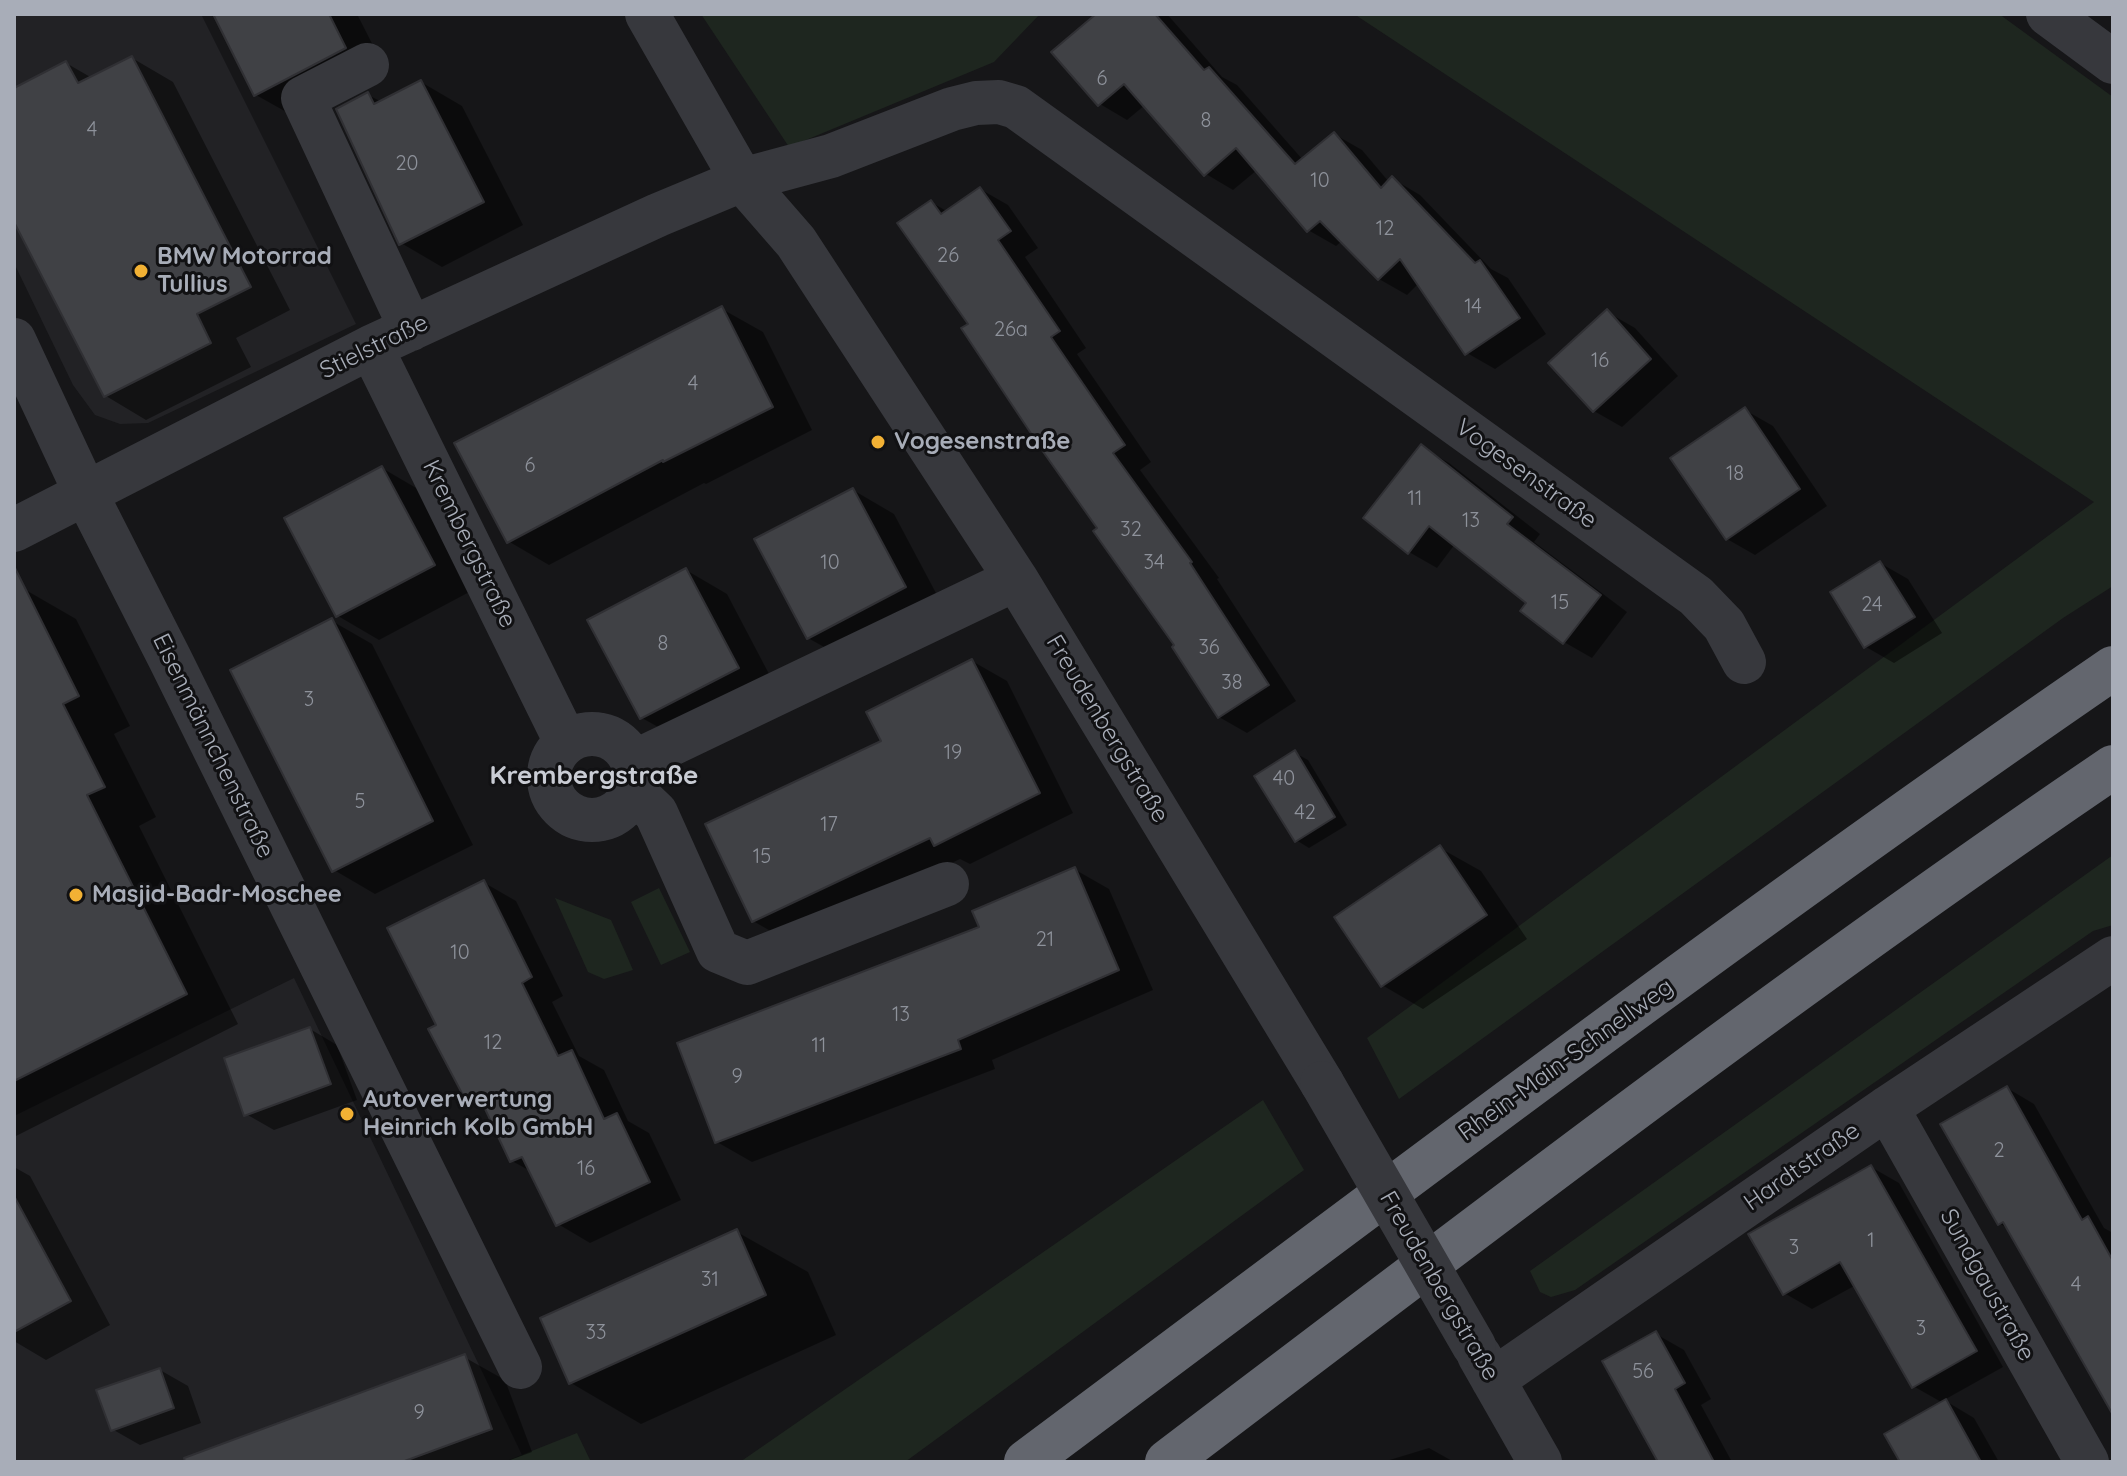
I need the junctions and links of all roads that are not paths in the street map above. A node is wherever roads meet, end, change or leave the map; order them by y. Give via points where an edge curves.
1 (647, 14) edge
2 (2048, 14) edge
3 (2113, 62) edge
4 (367, 65) dead end
5 (742, 180) junction
6 (411, 329) junction
7 (14, 340) edge
8 (371, 347) junction
9 (86, 494) junction
10 (14, 530) edge
11 (1016, 579) junction
12 (1744, 662) dead end
13 (2113, 668) edge
14 (566, 742) junction
15 (2113, 767) edge
16 (633, 777) junction
17 (947, 884) dead end
18 (2113, 958) edge
19 (1887, 1108) junction
20 (1484, 1363) junction
21 (520, 1367) dead end
22 (1026, 1462) edge
23 (1167, 1462) edge
24 (1540, 1462) edge
25 (2087, 1462) edge

1 - 5 street, Freudenbergstraße
2 - 3 street
4 - 6 street via 303,98
5 - 6 street, Stielstraße
5 - 11 street, Freudenbergstraße via 796,242
5 - 12 street, Vogesenstraße via 822,159 952,109 999,102 1016,107 1696,596 1724,625
6 - 8 street, Stielstraße
7 - 9 street, Eisenmännchenstraße
8 - 9 street, Stielstraße
8 - 14 street, Krembergstraße
9 - 10 street, Stielstraße
9 - 21 street, Eisenmännchenstraße
11 - 16 street
11 - 20 street, Freudenbergstraße, bridge via 1322,1083
13 - 22 highway, Rhein-Main-Schnellweg via 1818,875
14 - 16 street via 591,733 617,741 627,750
14 - 16 street via 550,766 549,781 552,795 573,816 609,817 626,804
15 - 23 highway via 1864,941
16 - 17 street via 656,813 718,951 747,963
18 - 19 street, Hardtstraße
19 - 20 street, Hardtstraße
19 - 25 street, Sundgaustraße
20 - 24 street, Freudenbergstraße

